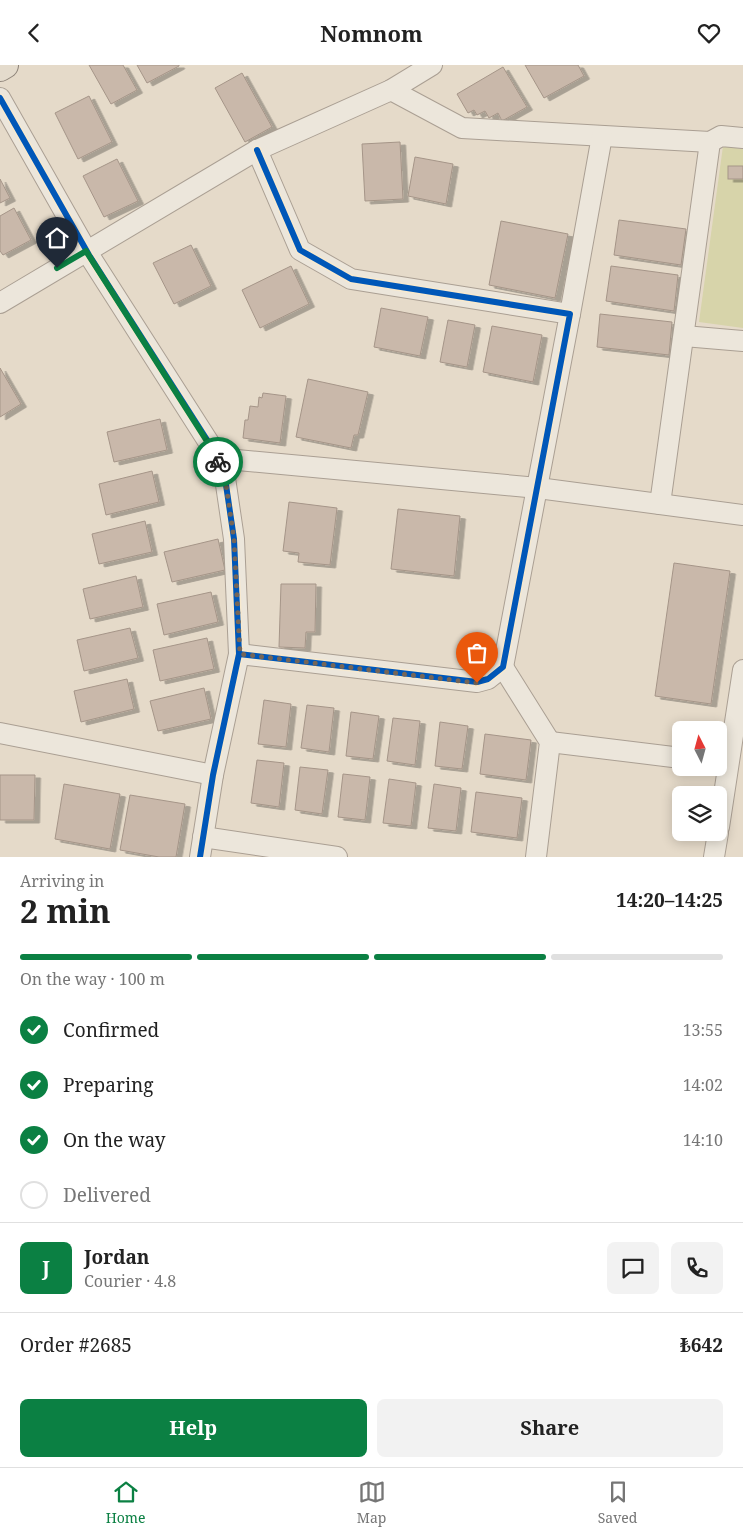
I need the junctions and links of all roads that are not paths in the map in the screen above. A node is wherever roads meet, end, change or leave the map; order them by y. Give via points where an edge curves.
1 (5, 65) edge
2 (432, 65) edge
3 (0, 68) edge
4 (391, 90) junction
5 (0, 98) edge
6 (602, 135) junction
7 (743, 138) edge
8 (710, 142) junction
9 (257, 151) junction
10 (86, 251) junction
11 (0, 303) edge
12 (570, 314) junction
13 (684, 336) junction
14 (743, 341) edge
15 (216, 458) junction
16 (538, 488) junction
17 (660, 504) junction
18 (743, 515) edge
19 (240, 654) junction
20 (503, 667) junction
21 (743, 670) edge
22 (741, 695) edge
23 (0, 733) edge
24 (550, 742) junction
25 (728, 747) edge
26 (672, 757) edge
27 (213, 775) junction
28 (203, 837) junction
29 (717, 841) edge
30 (200, 857) edge
31 (337, 857) edge
32 (536, 857) edge
33 (714, 857) edge

1 - 3 main road
2 - 4 street
4 - 6 street via 462,128
4 - 9 street
5 - 10 street
6 - 8 street
6 - 12 street
7 - 8 street via 721,136
8 - 13 street
9 - 10 street
9 - 12 street via 300,250 351,279
10 - 11 street
10 - 15 street
12 - 16 street
13 - 14 street
13 - 17 street
15 - 16 street
15 - 19 street via 225,478 234,539
16 - 17 street
16 - 20 street
17 - 18 street
19 - 20 street via 477,683
19 - 27 street
20 - 24 street
21 - 22 street
22 - 25 street
23 - 27 street
24 - 26 street
24 - 32 street
27 - 28 street
28 - 30 street
28 - 31 street
29 - 33 street

